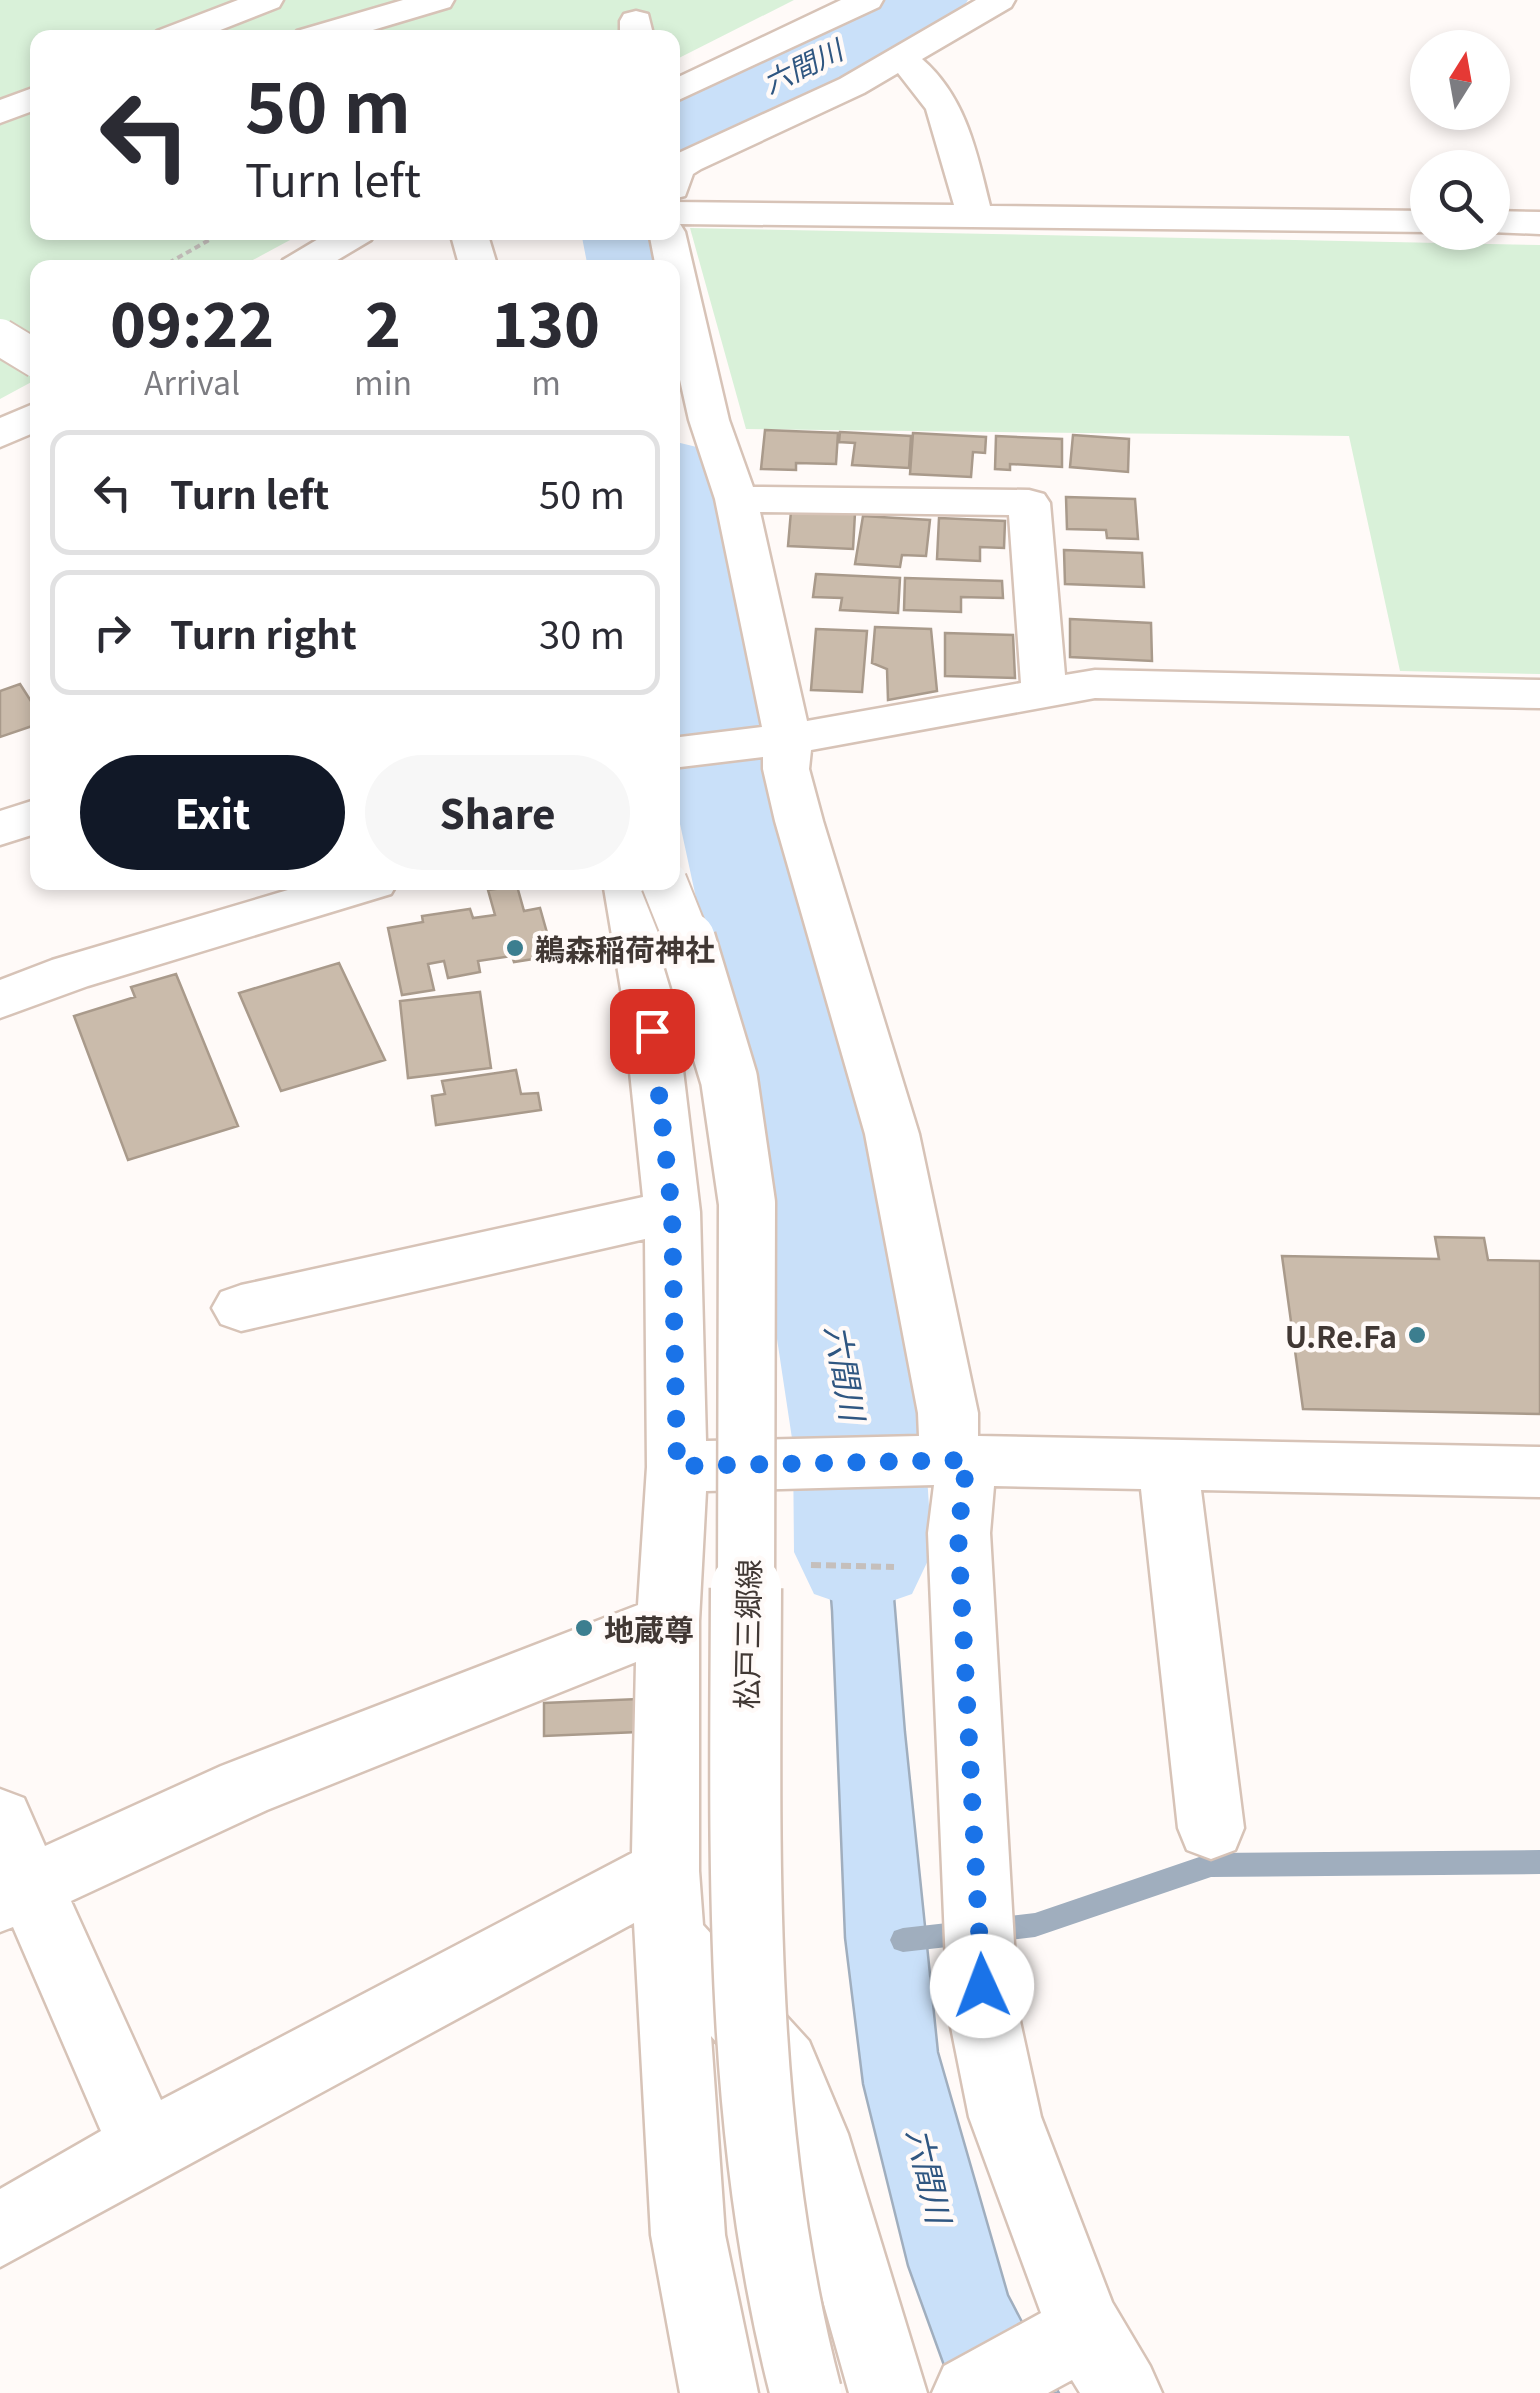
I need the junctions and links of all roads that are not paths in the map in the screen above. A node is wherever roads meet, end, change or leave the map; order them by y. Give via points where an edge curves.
1 (267, 0) edge
2 (438, 0) edge
3 (867, 0) edge
4 (999, 0) edge
5 (190, 30) edge
6 (336, 30) edge
7 (900, 58) junction
8 (764, 90) junction
9 (680, 93) edge
10 (30, 99) edge
11 (0, 112) edge
12 (30, 129) edge
13 (0, 142) edge
14 (680, 167) edge
15 (680, 213) edge
16 (975, 217) junction
17 (1410, 222) edge
18 (1510, 222) edge
19 (1540, 223) edge
20 (344, 240) edge
21 (310, 260) edge
22 (680, 290) edge
23 (0, 337) edge
24 (30, 355) edge
25 (30, 418) edge
26 (0, 435) edge
27 (736, 499) junction
28 (1044, 693) junction
29 (1540, 694) edge
30 (780, 742) junction
31 (680, 752) edge
32 (30, 818) edge
33 (0, 829) edge
34 (331, 890) edge
35 (628, 890) edge
36 (667, 890) edge
37 (0, 1000) edge
38 (672, 1212) junction
39 (241, 1308) dead end
40 (958, 1460) junction
41 (1168, 1464) junction
42 (677, 1466) junction
43 (1540, 1472) edge
44 (668, 1622) junction
45 (0, 1820) edge
46 (1211, 1828) dead end
47 (14, 1893) edge
48 (668, 1906) junction
49 (145, 2147) junction
50 (0, 2230) edge
51 (1105, 2362) edge
52 (719, 2393) edge
53 (806, 2393) edge
54 (888, 2393) edge
55 (971, 2393) edge

1 - 5 street
2 - 6 street
3 - 8 street
4 - 7 street
7 - 8 street
7 - 16 street via 946,108
8 - 9 street
8 - 14 street
10 - 11 street
12 - 13 street
15 - 16 street
16 - 17 street
18 - 19 street
20 - 21 street
22 - 27 street via 709,420
23 - 24 street, bridge
25 - 26 street
27 - 28 street via 1029,504
27 - 30 street
28 - 29 street via 1095,684
28 - 30 street
30 - 31 street
30 - 40 street via 892,1134
32 - 33 street
34 - 37 street
35 - 38 street via 648,995
36 - 53 street, 松戸三郷線, bridge via 729,1078 747,1204 746,1931 761,2130 787,2321
38 - 39 street
38 - 42 street
40 - 41 street
40 - 42 street
40 - 51 street via 983,2012 1005,2118
41 - 43 street
41 - 46 street
42 - 44 street
44 - 47 street via 244,1788
44 - 48 street
45 - 47 street
47 - 49 street
48 - 49 street
48 - 52 street via 688,2235
48 - 54 street via 784,2066 812,2134
49 - 50 street
51 - 55 street

